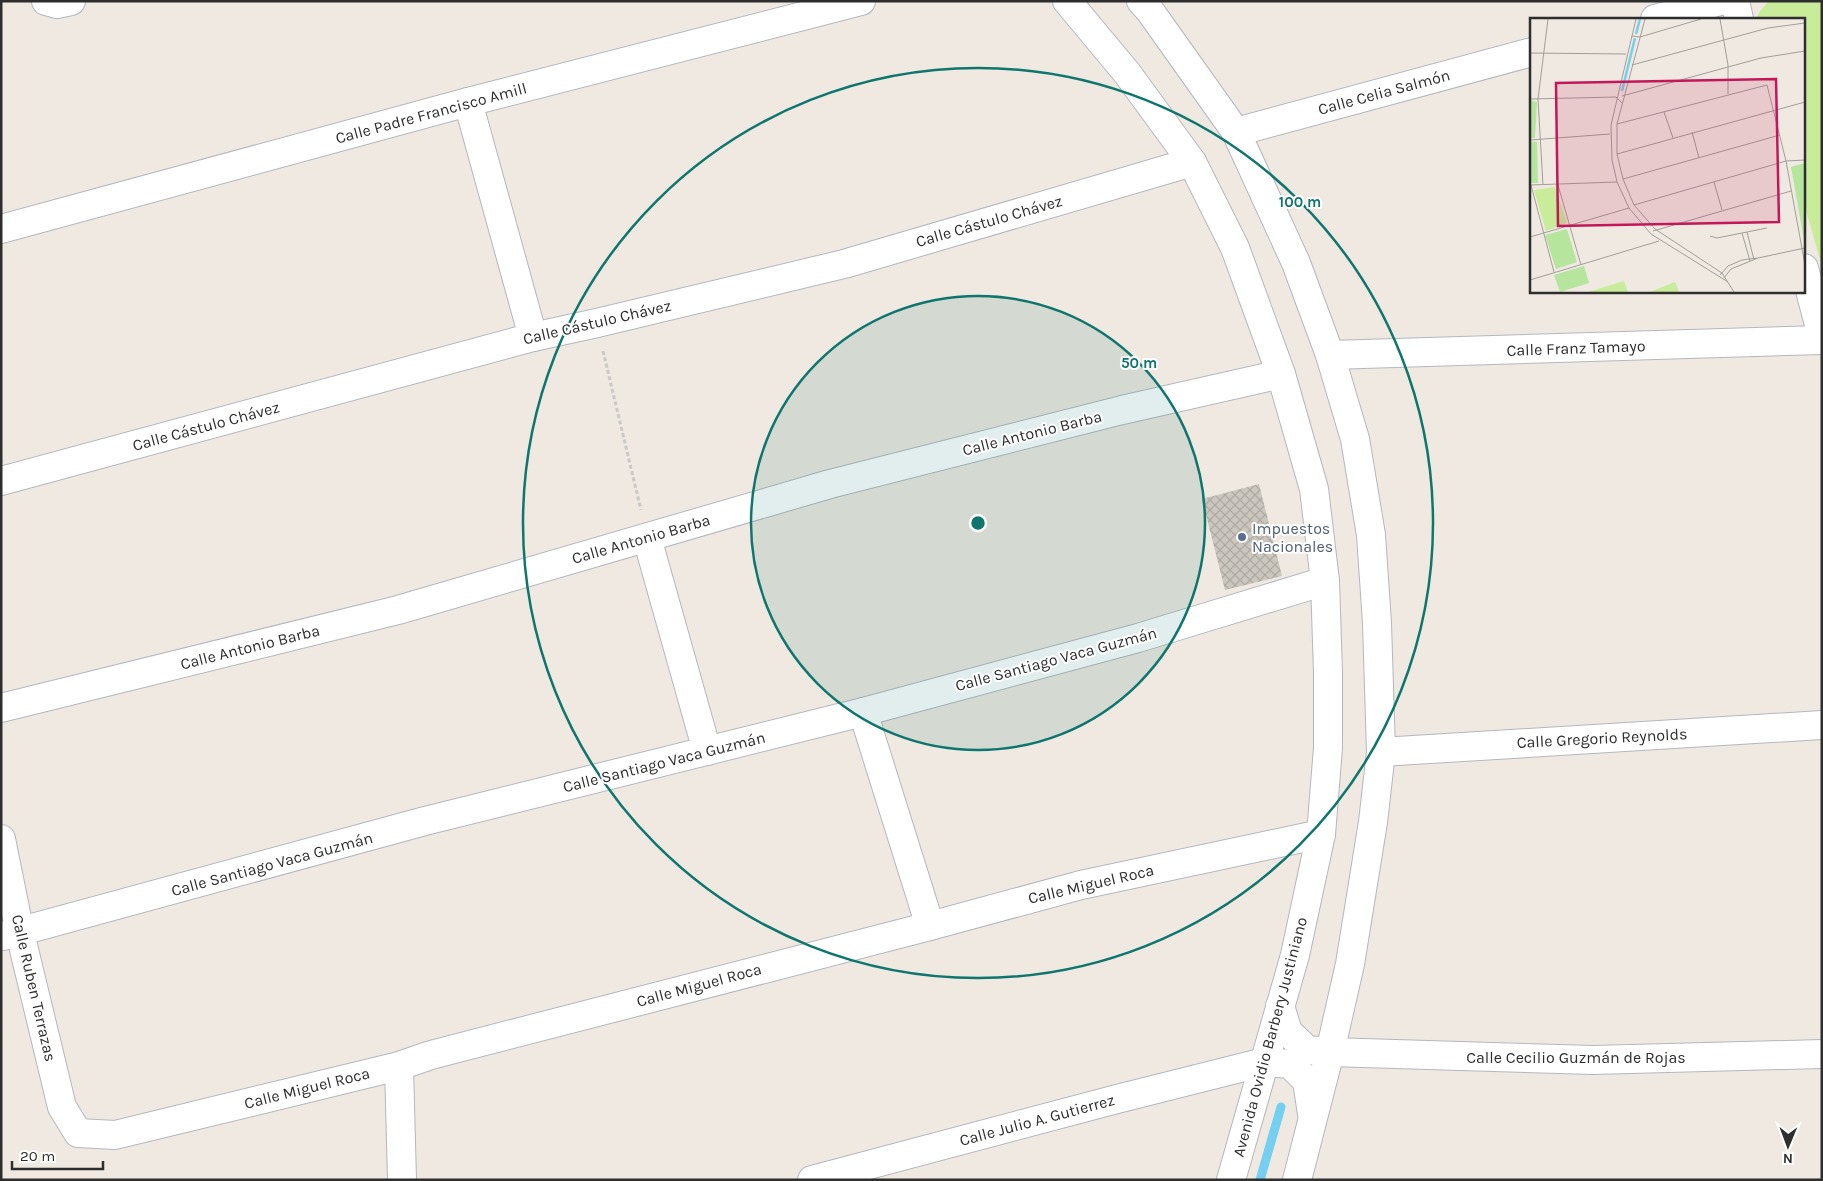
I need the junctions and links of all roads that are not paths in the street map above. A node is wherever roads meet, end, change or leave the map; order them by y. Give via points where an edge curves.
1 (46, 1) edge
2 (71, 1) edge
3 (861, 1) edge
4 (1067, 1) edge
5 (1141, 1) edge
6 (1720, 1) edge
7 (1735, 1) edge
8 (1659, 18) edge
9 (1739, 18) edge
10 (1530, 53) edge
11 (468, 102) junction
12 (1236, 132) junction
13 (1192, 162) junction
14 (1, 229) edge
15 (1806, 276) edge
16 (1822, 336) edge
17 (533, 337) junction
18 (1822, 340) edge
19 (1330, 355) junction
20 (1281, 374) junction
21 (1, 481) edge
22 (647, 538) junction
23 (1325, 581) junction
24 (1, 708) edge
25 (863, 712) junction
26 (1822, 725) edge
27 (707, 751) junction
28 (1381, 752) junction
29 (1320, 834) junction
30 (1, 839) edge
31 (930, 926) junction
32 (11, 935) edge
33 (1280, 1006) junction
34 (1330, 1052) junction
35 (1822, 1054) edge
36 (1264, 1062) junction
37 (399, 1066) junction
38 (1313, 1118) junction
39 (78, 1133) joint
40 (402, 1180) edge
41 (812, 1180) edge
42 (1231, 1180) edge
43 (1297, 1180) edge

1 - 2 street via 57,4
3 - 11 street, Calle Padre Francisco Amill
4 - 13 street, Avenida Ovidio Barbery Justiniano via 1127,73
5 - 12 street
6 - 8 street
7 - 9 street
10 - 12 street, Calle Celia Salmón
11 - 14 street, Calle Padre Francisco Amill
11 - 17 street
12 - 19 street via 1296,263
13 - 17 street, Calle Cástulo Chávez via 844,264
13 - 20 street, Avenida Ovidio Barbery Justiniano via 1235,248
15 - 16 street
17 - 21 street, Calle Cástulo Chávez
18 - 19 street, Calle Franz Tamayo
19 - 28 street via 1355,439 1371,535
20 - 22 street, Calle Antonio Barba via 1122,410 830,484
20 - 23 street, Avenida Ovidio Barbery Justiniano via 1314,489
22 - 24 street, Calle Antonio Barba via 398,610
22 - 27 street
23 - 25 street, Calle Santiago Vaca Guzmán via 1138,638
23 - 29 street, Avenida Ovidio Barbery Justiniano via 1328,748
25 - 27 street, Calle Santiago Vaca Guzmán
25 - 31 street
26 - 28 street, Calle Gregorio Reynolds
27 - 32 street, Calle Santiago Vaca Guzmán via 425,822
28 - 34 street via 1350,964
29 - 31 street, Calle Miguel Roca via 1081,885
29 - 33 street, Avenida Ovidio Barbery Justiniano via 1295,956
30 - 32 street, Calle Ruben Terrazas
31 - 37 street, Calle Miguel Roca
32 - 39 street, Calle Ruben Terrazas via 62,1106
33 - 34 street, Calle Cecilio Guzmán de Rojas via 1288,1032 1307,1050
33 - 36 street, Avenida Ovidio Barbery Justiniano
34 - 35 street, Calle Cecilio Guzmán de Rojas via 1593,1060
34 - 38 street
36 - 38 street, Calle Julio A. Gutierrez via 1290,1064 1307,1081
36 - 41 street, Calle Julio A. Gutierrez
36 - 42 street, Avenida Ovidio Barbery Justiniano
37 - 39 street, Calle Miguel Roca via 115,1135
37 - 40 street
38 - 43 street

